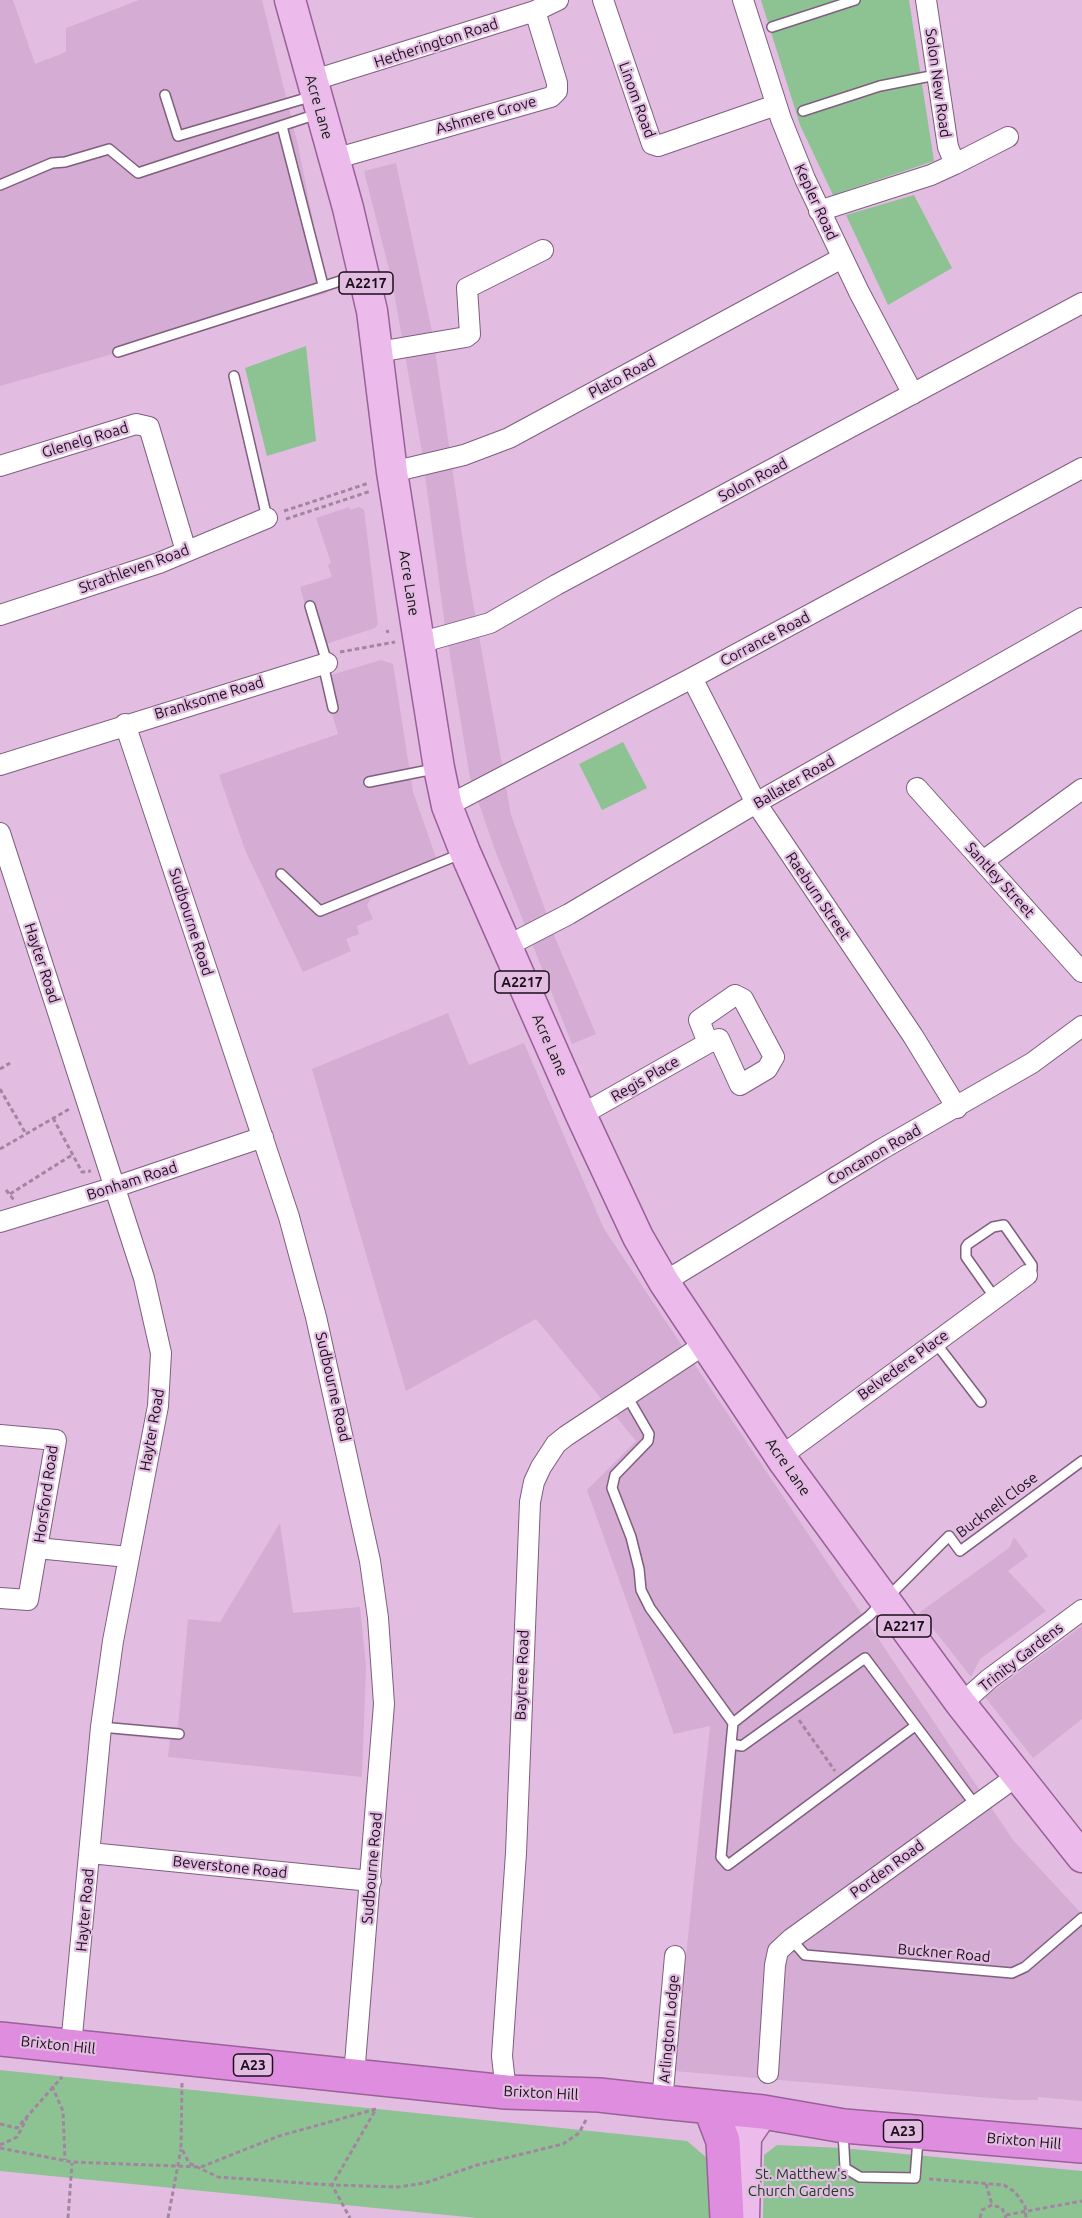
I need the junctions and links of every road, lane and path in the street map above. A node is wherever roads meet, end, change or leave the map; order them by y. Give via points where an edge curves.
1 (290, 0) edge
2 (558, 0) edge
3 (603, 0) edge
4 (743, 0) edge
5 (855, 0) edge
6 (926, 0) edge
7 (535, 11) junction
8 (772, 27) dead end
9 (936, 75) junction
10 (165, 95) dead end
11 (316, 96) junction
12 (777, 105) junction
13 (802, 111) dead end
14 (282, 126) junction
15 (1008, 137) dead end
16 (334, 159) junction
17 (956, 164) junction
18 (0, 185) edge
19 (819, 211) junction
20 (543, 250) dead end
21 (842, 258) junction
22 (364, 273) junction
23 (323, 285) junction
24 (1082, 303) edge
25 (118, 352) dead end
26 (378, 352) junction
27 (234, 376) dead end
28 (913, 394) junction
29 (0, 466) edge
30 (1082, 468) edge
31 (392, 472) junction
32 (267, 518) junction
33 (186, 551) junction
34 (310, 606) dead end
35 (0, 615) edge
36 (1082, 618) edge
37 (418, 639) junction
38 (325, 663) junction
39 (692, 678) junction
40 (333, 708) dead end
41 (125, 724) junction
42 (0, 765) edge
43 (439, 768) junction
44 (369, 782) dead end
45 (917, 788) dead end
46 (1082, 789) edge
47 (756, 803) junction
48 (447, 806) junction
49 (0, 833) edge
50 (465, 852) junction
51 (983, 861) junction
52 (281, 874) dead end
53 (507, 946) junction
54 (1080, 966) edge
55 (1082, 1026) edge
56 (708, 1043) junction
57 (10, 1063) dead end
58 (0, 1069) edge
59 (0, 1089) edge
60 (86, 1100) junction
61 (957, 1108) junction
62 (581, 1115) junction
63 (53, 1118) junction
64 (26, 1134) junction
65 (263, 1137) junction
66 (0, 1149) edge
67 (72, 1155) junction
68 (112, 1178) junction
69 (10, 1194) dead end
70 (0, 1222) edge
71 (1027, 1275) joint
72 (664, 1282) junction
73 (995, 1298) junction
74 (935, 1342) junction
75 (705, 1344) junction
76 (627, 1396) junction
77 (981, 1402) dead end
78 (0, 1435) edge
79 (780, 1456) junction
80 (1082, 1461) edge
81 (37, 1548) junction
82 (128, 1557) junction
83 (0, 1598) edge
84 (884, 1599) junction
85 (1082, 1610) edge
86 (961, 1704) junction
87 (793, 1710) junction
88 (733, 1723) junction
89 (915, 1726) junction
90 (101, 1728) junction
91 (179, 1734) dead end
92 (731, 1744) junction
93 (1017, 1776) junction
94 (842, 1779) junction
95 (976, 1806) junction
96 (90, 1853) junction
97 (1082, 1857) edge
98 (371, 1881) junction
99 (1082, 1918) edge
100 (791, 1939) junction
101 (675, 1956) dead end
102 (0, 2039) edge
103 (71, 2046) junction
104 (768, 2073) dead end
105 (354, 2076) junction
106 (62, 2077) dead end
107 (182, 2080) dead end
108 (52, 2086) junction
109 (506, 2092) junction
110 (662, 2102) junction
111 (710, 2107) junction
112 (763, 2112) junction
113 (30, 2113) junction
114 (586, 2120) dead end
115 (0, 2124) edge
116 (844, 2126) junction
117 (918, 2133) junction
118 (0, 2146) edge
119 (1082, 2146) edge
120 (181, 2147) junction
121 (65, 2161) junction
122 (72, 2162) junction
123 (201, 2167) junction
124 (176, 2168) junction
125 (915, 2178) junction
126 (986, 2184) junction
127 (332, 2185) junction
128 (1082, 2201) edge
129 (992, 2205) junction
130 (1027, 2211) junction
131 (1006, 2216) edge
132 (68, 2218) edge
133 (168, 2218) edge
134 (350, 2218) edge
135 (727, 2218) edge
136 (744, 2218) edge
137 (980, 2218) edge
138 (1026, 2218) edge

1 - 11 main road, Acre Lane / A2217
2 - 7 street, Hetherington Road
3 - 12 street, Linom Road via 652,144 658,146
4 - 12 street, Kepler Road
5 - 8 lane
6 - 9 street, Solon New Road
7 - 11 street, Hetherington Road
7 - 16 street, Ashmere Grove via 557,83 551,96
9 - 13 lane via 880,86
9 - 17 street, Solon New Road via 948,147
10 - 11 lane via 178,136
11 - 14 lane
11 - 16 main road, Acre Lane / A2217
12 - 19 street, Kepler Road
14 - 18 lane via 138,173 109,149 52,163
14 - 23 lane
15 - 17 street
16 - 22 main road, Acre Lane / A2217
17 - 19 street
19 - 21 street, Kepler Road
20 - 26 street via 467,288 470,334 466,337
21 - 28 street, Kepler Road
21 - 31 street, Plato Road via 509,438 464,455
22 - 23 lane
22 - 26 main road, Acre Lane / A2217
23 - 25 lane
24 - 28 street, Solon Road
26 - 31 main road, Acre Lane / A2217
27 - 32 lane
28 - 37 street, Solon Road via 490,623
29 - 33 street, Glenelg Road via 136,424 149,427
30 - 39 street, Corrance Road
31 - 32 path via 374,482
31 - 32 path via 374,490 280,521
31 - 37 main road, Acre Lane / A2217
32 - 33 street, Strathleven Road
33 - 35 street, Strathleven Road
34 - 38 lane
36 - 47 street, Ballater Road
37 - 38 path via 334,654
37 - 43 main road, Acre Lane / A2217
38 - 40 lane
38 - 41 street, Branksome Road
39 - 47 street, Raeburn Street
39 - 48 street, Corrance Road
41 - 42 street, Branksome Road
41 - 65 street, Sudbourne Road
43 - 44 lane
43 - 48 main road, Acre Lane / A2217
45 - 51 street, Santley Street
46 - 51 street
47 - 53 street, Ballater Road via 569,914
47 - 61 street, Raeburn Street
48 - 50 main road, Acre Lane / A2217
49 - 60 street, Hayter Road
50 - 52 lane via 320,911
50 - 53 main road, Acre Lane / A2217
51 - 54 street, Santley Street
53 - 62 main road, Acre Lane / A2217
55 - 61 street, Concanon Road via 1032,1064
56 - 56 street via 699,1020 735,995 743,999 774,1057 767,1069 740,1085 718,1039
56 - 62 street, Regis Place
57 - 58 path
59 - 64 path
60 - 63 path
60 - 68 street, Hayter Road
61 - 72 street, Concanon Road via 882,1149
62 - 72 main road, Acre Lane / A2217 via 638,1237
63 - 64 path
63 - 67 path
64 - 66 path
65 - 68 street, Bonham Road
65 - 98 street, Sudbourne Road via 316,1317 372,1572 384,1704
67 - 68 path via 81,1172
67 - 69 path
68 - 70 street, Bonham Road
68 - 82 street, Hayter Road via 147,1290 161,1353 158,1406
71 - 73 street, Belvedere Place
71 - 73 lane via 1032,1265 1004,1225 993,1227 968,1244 966,1257
72 - 75 main road, Acre Lane / A2217
73 - 74 street, Belvedere Place
74 - 77 lane
74 - 79 street, Belvedere Place
75 - 76 street, Baytree Road
75 - 79 main road, Acre Lane / A2217
76 - 88 lane via 649,1434 648,1441 615,1475 612,1488 631,1537 641,1590
76 - 109 street, Baytree Road via 556,1444 541,1467 530,1502 516,1853 502,2070
78 - 81 street, Horsford Road via 56,1440
79 - 84 main road, Acre Lane / A2217
80 - 84 lane, Bucknell Close via 960,1551 949,1536
81 - 82 street, Horsford Road
81 - 83 street via 28,1600
82 - 90 street, Hayter Road
84 - 86 main road, Acre Lane / A2217
84 - 88 lane via 869,1616
85 - 86 street, Trinity Gardens
86 - 93 main road, Acre Lane / A2217
87 - 89 lane via 865,1658
87 - 92 lane via 742,1746
87 - 94 path
88 - 92 lane
89 - 94 lane
89 - 95 lane
90 - 91 lane
90 - 96 street, Hayter Road
92 - 94 lane via 721,1857 728,1865
93 - 95 street, Porden Road
93 - 97 main road, Acre Lane / A2217
95 - 100 street, Porden Road
96 - 98 street, Beverstone Road
96 - 103 street, Hayter Road
98 - 105 street, Sudbourne Road
99 - 100 lane, Buckner Road via 1025,1967 1012,1973 805,1955
100 - 104 street, Porden Road via 776,1956
101 - 110 street, Arlington Lodge
102 - 103 highway, Brixton Hill / A23
103 - 105 highway, Brixton Hill / A23
105 - 109 highway, Brixton Hill / A23
106 - 108 path
107 - 120 path
108 - 113 path
108 - 121 path via 63,2111
109 - 110 highway, Brixton Hill / A23
110 - 111 highway, Brixton Hill / A23
111 - 112 highway, Brixton Hill / A23
111 - 135 highway via 723,2141
112 - 116 highway, Brixton Hill / A23
112 - 136 main road via 746,2137
113 - 115 path via 17,2128
113 - 118 path via 17,2137
114 - 127 path via 579,2133 563,2144 425,2183 398,2187
116 - 117 highway, Brixton Hill / A23
116 - 125 lane via 845,2168 860,2177
117 - 119 highway, Brixton Hill / A23
117 - 125 lane
118 - 121 path
120 - 123 path via 189,2163
120 - 124 path
121 - 122 path
122 - 124 path
122 - 132 path
123 - 124 path
123 - 127 path via 218,2176
123 - 127 path via 279,2136 376,2109
124 - 133 path
125 - 126 path
126 - 129 path
126 - 130 path via 1004,2185 1015,2192
127 - 134 path
128 - 130 path
129 - 131 path via 1002,2208
129 - 137 path via 985,2207
130 - 131 path
130 - 138 path

